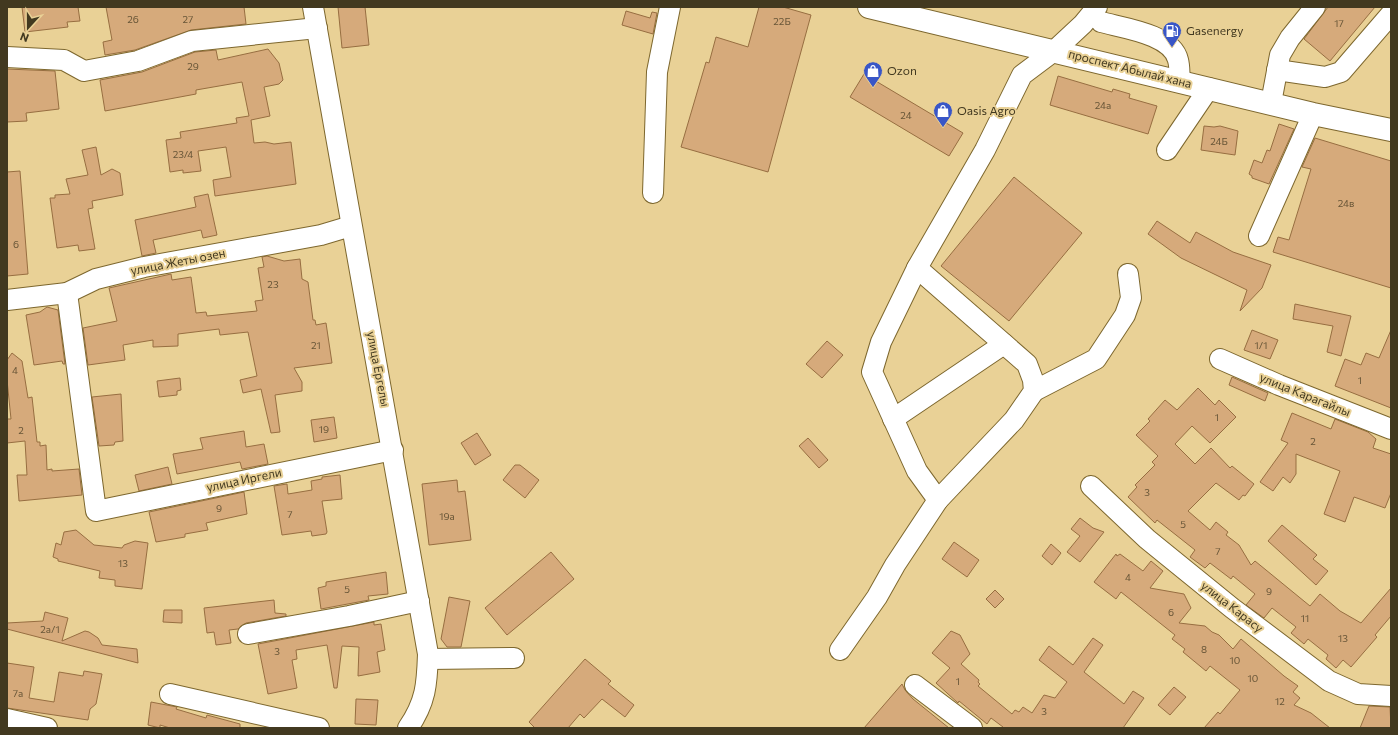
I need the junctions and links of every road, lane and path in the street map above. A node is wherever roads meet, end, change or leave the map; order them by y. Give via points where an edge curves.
1 (313, 7) edge
2 (670, 7) edge
3 (1315, 7) edge
4 (882, 9) edge
5 (1391, 14) edge
6 (1099, 15) edge
7 (317, 28) junction
8 (1054, 51) junction
9 (7, 57) edge
10 (1277, 70) junction
11 (1180, 81) junction
12 (1209, 88) junction
13 (1271, 104) junction
14 (1313, 114) junction
15 (1391, 130) edge
16 (1167, 150) dead end
17 (653, 193) dead end
18 (351, 226) junction
19 (1259, 236) dead end
20 (916, 268) junction
21 (1128, 274) dead end
22 (67, 293) junction
23 (7, 300) edge
24 (1004, 344) junction
25 (1220, 358) dead end
26 (1034, 391) junction
27 (893, 419) junction
28 (1391, 429) edge
29 (393, 450) junction
30 (1091, 486) dead end
31 (938, 500) junction
32 (419, 601) junction
33 (248, 634) dead end
34 (840, 650) dead end
35 (514, 658) dead end
36 (428, 659) junction
37 (915, 685) dead end
38 (170, 694) dead end
39 (1391, 696) edge
40 (7, 719) edge
41 (48, 728) edge
42 (319, 728) edge
43 (408, 728) edge
44 (972, 728) edge

1 - 7 street, улица Ергелы
2 - 17 street via 657,72
3 - 10 street via 1290,38 1280,55
4 - 8 main road, проспект Абылай хана
5 - 10 street via 1341,72 1325,78
6 - 8 street via 1084,24
6 - 11 street via 1168,44 1178,59
7 - 9 street via 192,41 138,61 84,71 64,60
7 - 18 street, улица Ергелы
8 - 11 main road, проспект Абылай хана
8 - 20 street via 1022,75 985,150
10 - 13 street
11 - 12 main road, проспект Абылай хана
12 - 13 main road, проспект Абылай хана
12 - 16 street
13 - 14 main road, проспект Абылай хана
14 - 15 main road, проспект Абылай хана
14 - 19 street
18 - 22 street, улица Жеты озен via 321,235 144,267 96,279
18 - 29 street, улица Ергелы
20 - 24 street
20 - 27 street via 881,342 872,372
21 - 26 street via 1131,298 1125,315 1096,359
22 - 23 street, улица Жеты озен
22 - 29 street, улица Иргели via 96,511
24 - 26 street via 1027,364
24 - 27 street
25 - 28 street, улица Карагайлы via 1279,385
26 - 31 street via 1014,420
27 - 31 street via 917,472
29 - 32 street, улица Ергелы
30 - 39 street, улица Карасу via 1147,540 1329,681 1358,694
31 - 34 street
32 - 33 street
32 - 36 street, улица Ергелы
35 - 36 street
36 - 43 street, улица Ергелы via 428,684 418,715
37 - 44 street
38 - 42 street
40 - 41 street

